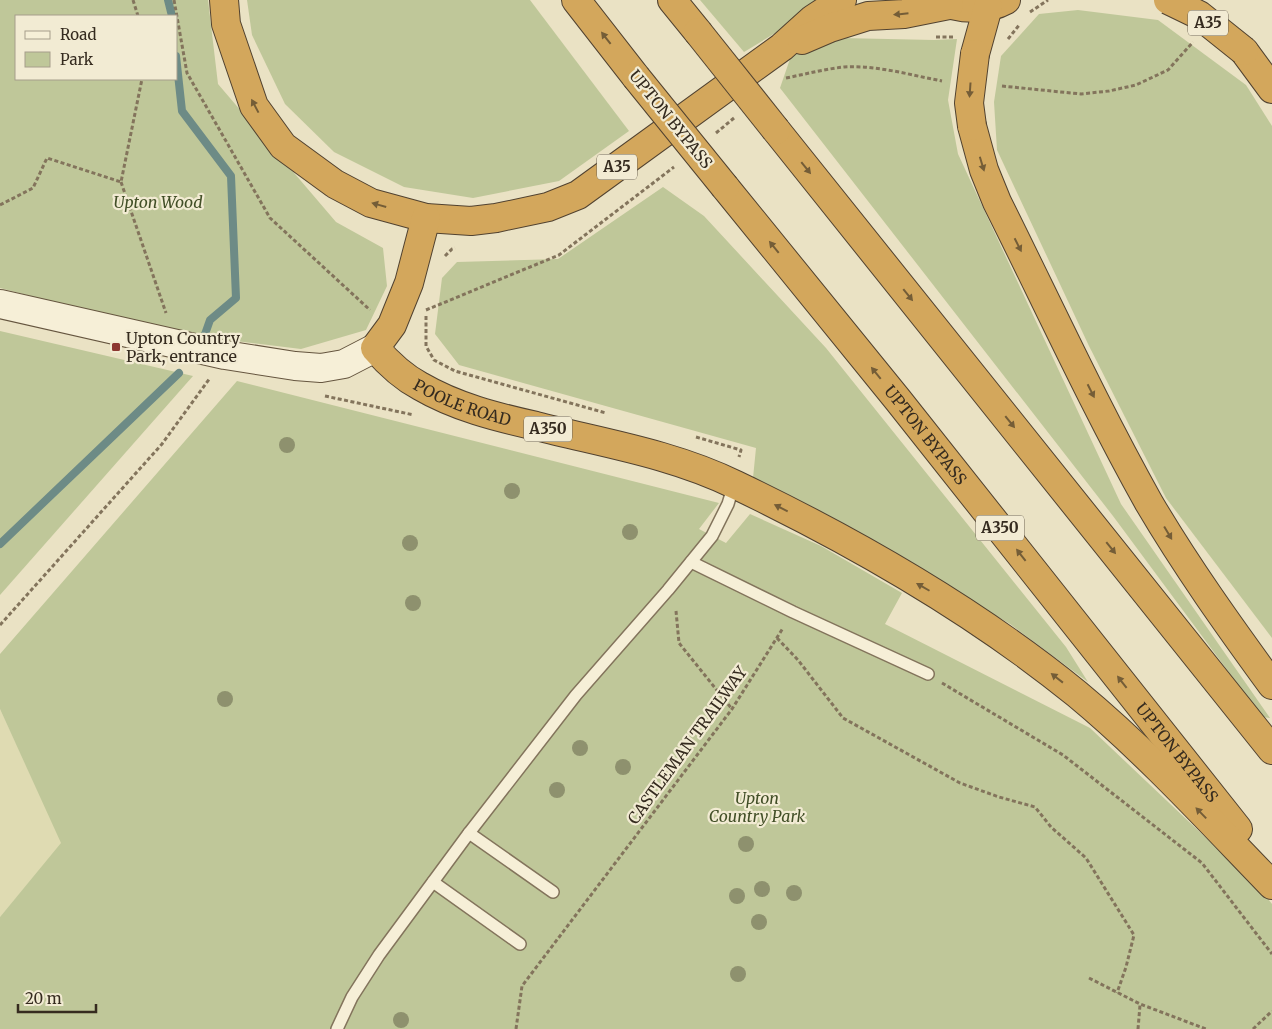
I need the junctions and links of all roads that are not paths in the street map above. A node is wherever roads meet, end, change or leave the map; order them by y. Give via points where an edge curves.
1 (224, 0) edge
2 (576, 0) edge
3 (672, 0) edge
4 (842, 0) edge
5 (1168, 0) edge
6 (944, 2) edge
7 (997, 3) edge
8 (782, 47) junction
9 (1272, 89) edge
10 (426, 218) junction
11 (0, 304) edge
12 (375, 348) junction
13 (734, 484) junction
14 (690, 562) junction
15 (928, 674) road end
16 (1272, 685) edge
17 (1272, 750) edge
18 (469, 834) junction
19 (1272, 871) edge
20 (433, 882) junction
21 (1272, 885) edge
22 (553, 892) dead end
23 (520, 944) dead end
24 (337, 1029) edge

10 -> 1 highway, A35 via 371,203 335,184 283,146 254,106 226,24
19 -> 2 highway, UPTON BYPASS / A350, bridge
3 -> 17 highway, bridge
4 - 8 highway, A35 via 813,19
5 - 9 highway, A35, bridge via 1199,15 1244,51
6 - 7 highway via 968,8
6 -> 8 highway, A35 via 904,14 868,16
7 -> 16 highway, bridge via 977,46 969,104 984,170 996,202 1150,503 1224,618
8 - 10 highway, A35 via 578,195 496,218 471,221
10 - 12 highway via 409,283 392,325
11 - 12 main road via 225,355 295,366 321,368 344,364
12 - 13 highway, POOLE ROAD / A350 via 391,366 419,386 481,413 670,459
13 - 14 lane via 712,536
21 -> 13 highway, A350 via 1132,743 1026,654 877,560
14 - 15 lane
14 - 18 lane via 576,695
18 - 20 lane
18 - 22 lane
20 - 23 lane
20 - 24 lane via 379,955 352,997

